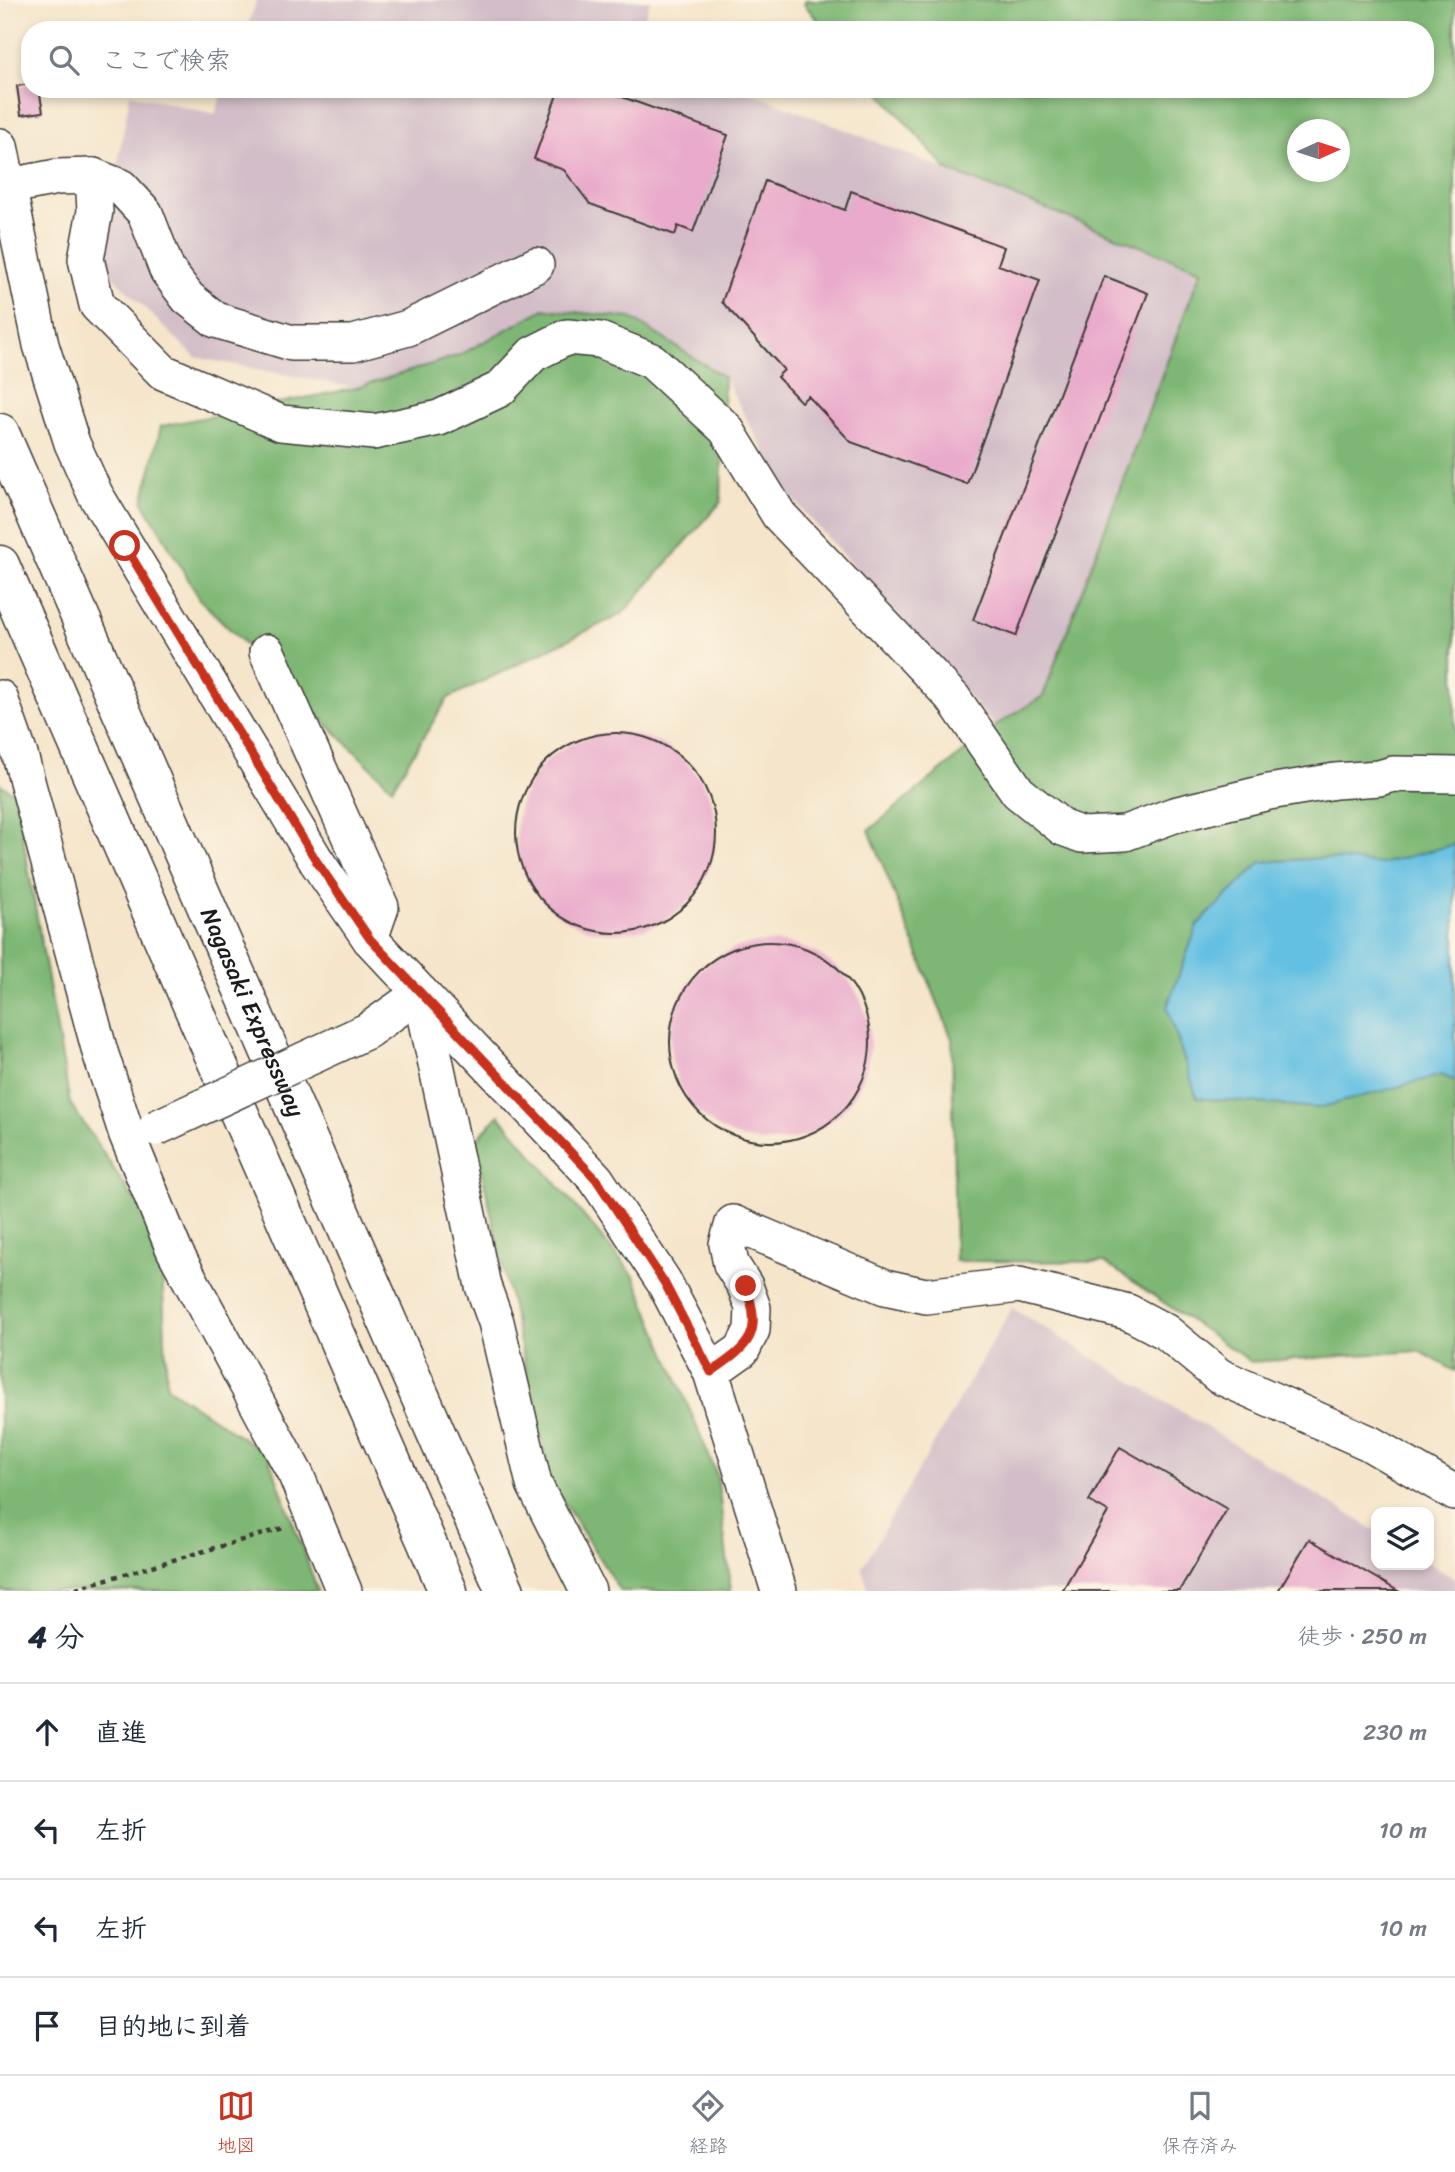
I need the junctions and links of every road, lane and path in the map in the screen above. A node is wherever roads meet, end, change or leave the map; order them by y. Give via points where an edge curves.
1 (0, 146) edge
2 (93, 176) junction
3 (4, 188) edge
4 (536, 265) dead end
5 (0, 433) edge
6 (0, 565) edge
7 (267, 652) dead end
8 (0, 698) edge
9 (10, 749) edge
10 (1455, 775) edge
11 (370, 939) junction
12 (421, 993) junction
13 (142, 1131) junction
14 (711, 1372) junction
15 (1455, 1493) edge
16 (315, 1518) junction
17 (66, 1591) edge
18 (344, 1591) edge
19 (448, 1591) edge
20 (505, 1591) edge
21 (587, 1591) edge
22 (779, 1591) edge

1 - 3 street
2 - 3 street via 57,177
2 - 4 street via 121,187 145,213 167,270 188,298 216,320 292,343 353,343 408,328
2 - 10 street via 95,211 86,260 97,305 163,372 281,423 374,432 439,418 500,389 533,354 567,337 600,340 652,361 726,429 779,515 953,698 1018,792 1063,828 1082,835 1125,833 1174,816 1309,785 1392,774
3 - 11 street via 41,345 72,443 95,494 317,862
5 - 20 highway, Nagasaki Expressway
6 - 19 highway
7 - 11 street via 381,907
8 - 9 street
9 - 13 street via 100,1052
11 - 12 street
12 - 13 street, bridge via 367,1031
12 - 14 street via 596,1179 664,1282
12 - 21 street via 483,1286 496,1322 534,1484
13 - 16 street via 174,1250
14 - 15 street via 742,1350 752,1331 753,1308 746,1286 731,1264 727,1244 733,1223 885,1287 926,1296 1019,1285 1128,1312 1166,1332 1219,1376 1369,1443
14 - 22 street
16 - 17 path
16 - 18 street

